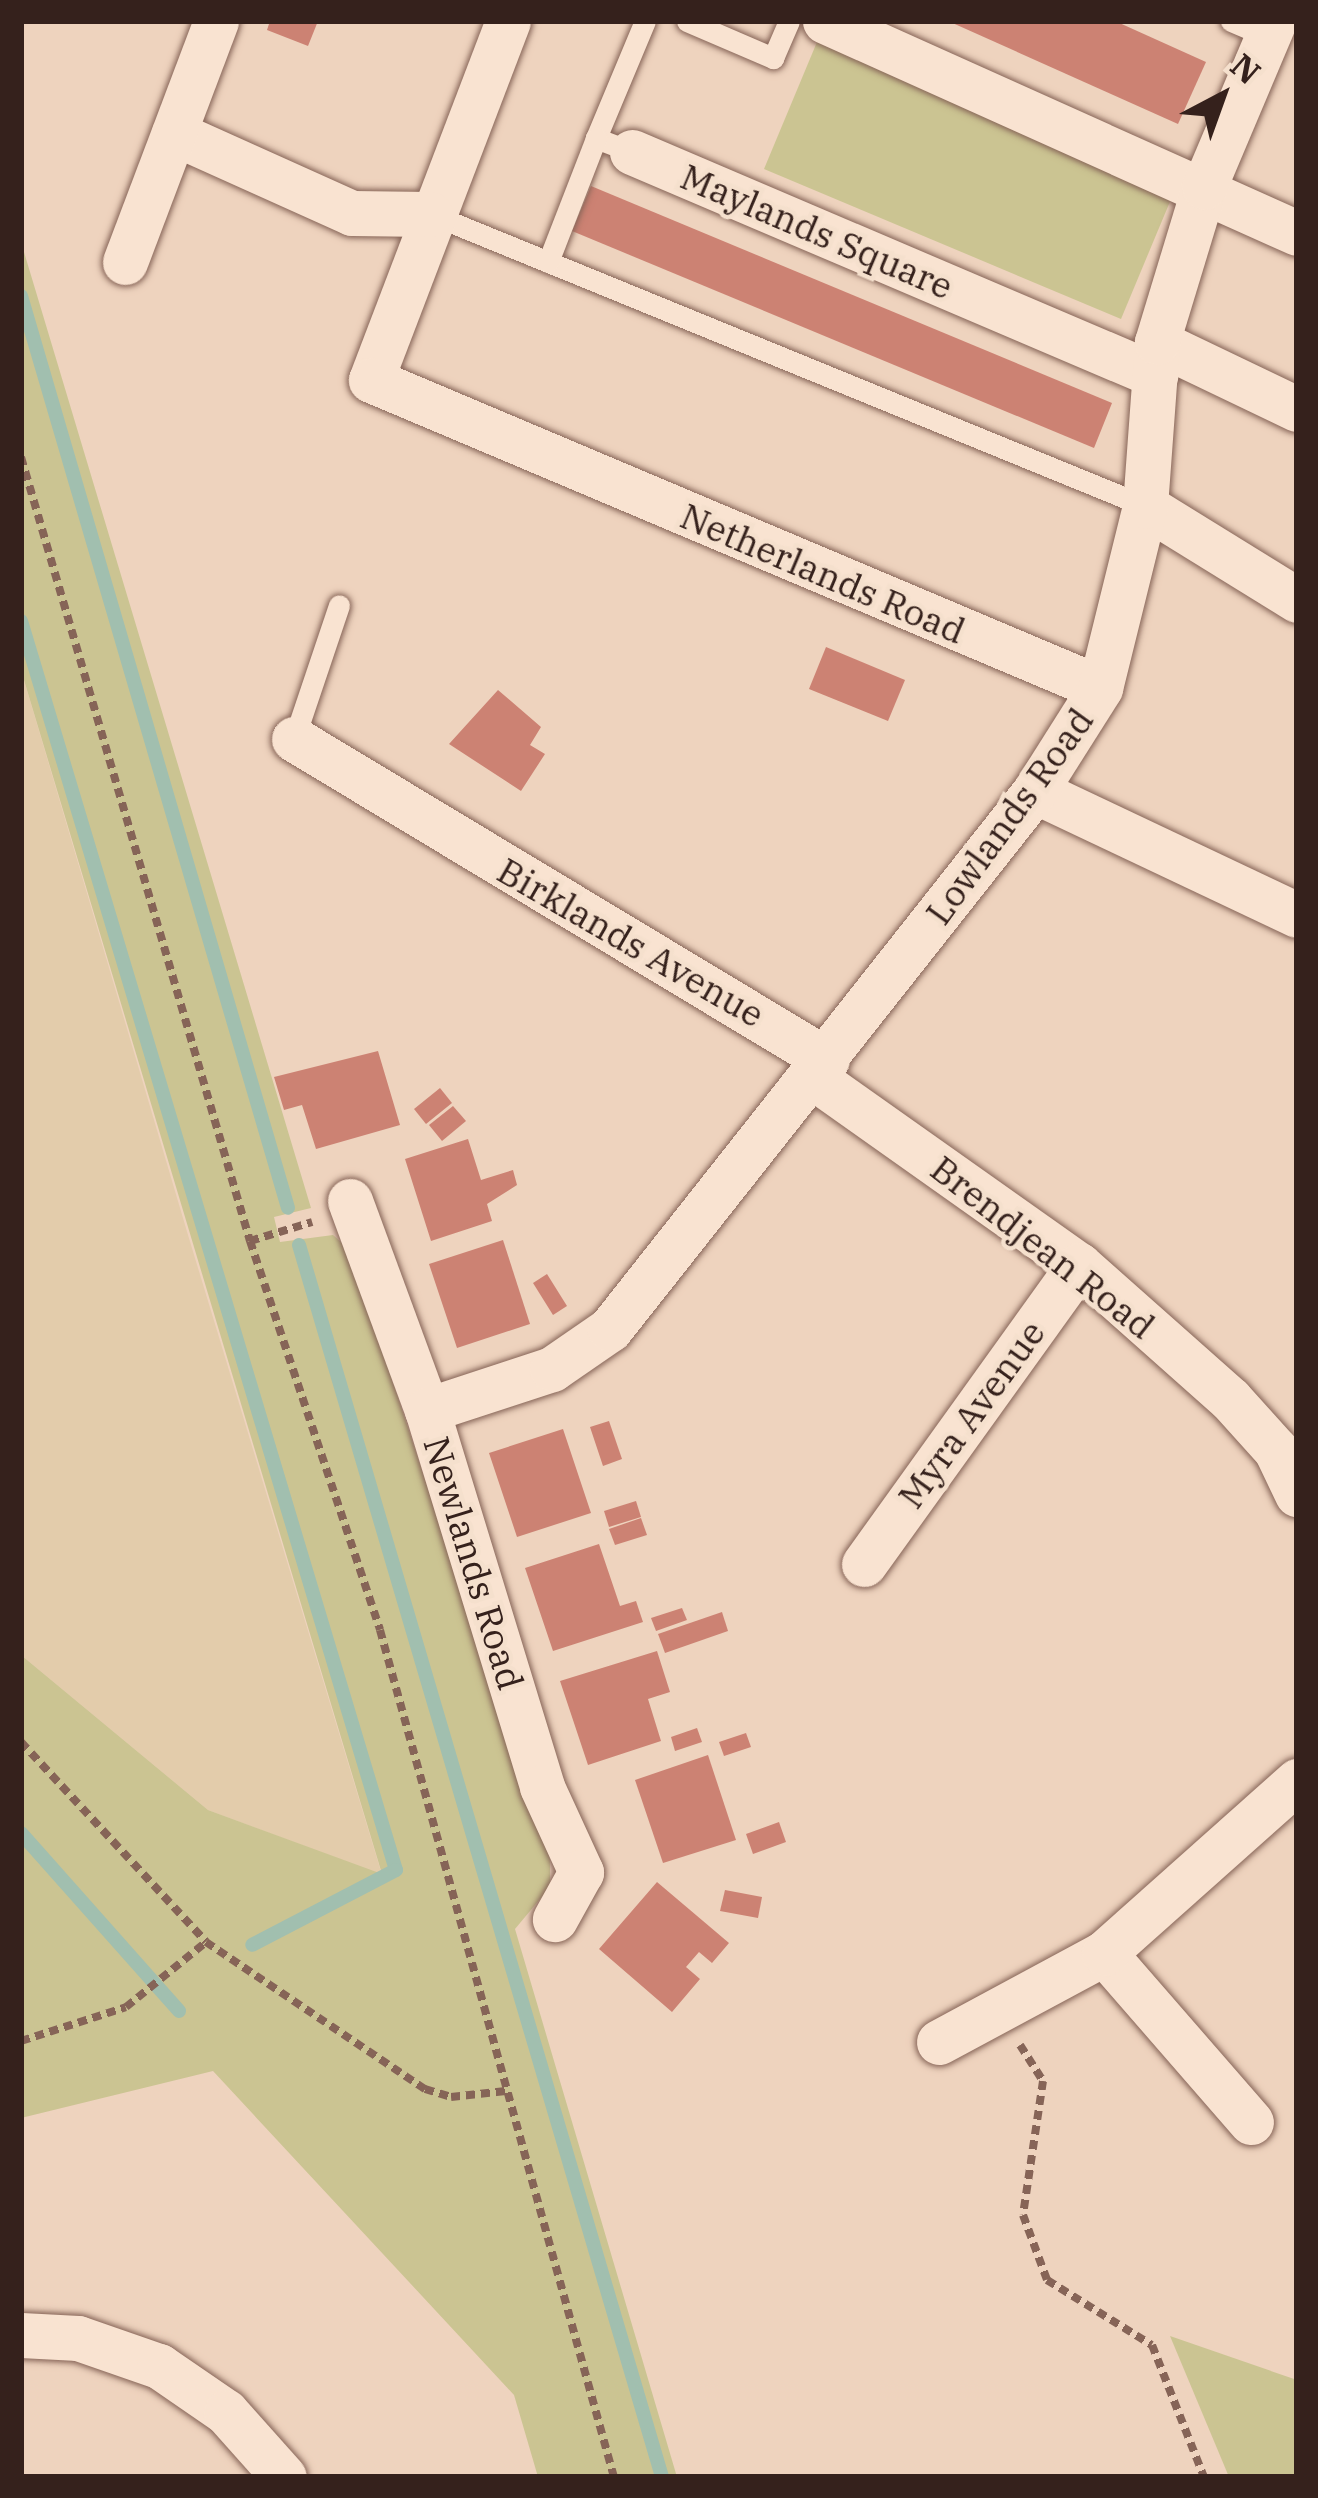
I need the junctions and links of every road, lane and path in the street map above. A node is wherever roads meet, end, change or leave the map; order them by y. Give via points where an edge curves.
1 (216, 21) edge
2 (508, 21) edge
3 (645, 21) edge
4 (688, 21) edge
5 (789, 21) edge
6 (825, 21) edge
7 (1257, 26) edge
8 (174, 134) junction
9 (614, 145) junction
10 (1204, 187) junction
11 (430, 214) junction
12 (1297, 233) edge
13 (125, 262) dead end
14 (548, 262) junction
15 (1156, 359) junction
16 (1297, 409) edge
17 (21, 458) edge
18 (1144, 506) junction
19 (1297, 600) edge
20 (339, 605) dead end
21 (1100, 688) junction
22 (294, 739) joint
23 (1035, 791) junction
24 (1297, 915) edge
25 (820, 1068) junction
26 (350, 1201) joint
27 (250, 1241) junction
28 (1078, 1265) junction
29 (427, 1410) junction
30 (1297, 1494) edge
31 (864, 1564) dead end
32 (21, 1742) edge
33 (1297, 1780) edge
34 (555, 1919) dead end
35 (206, 1942) junction
36 (1104, 1953) junction
37 (999, 2014) junction
38 (21, 2041) edge
39 (939, 2042) dead end
40 (506, 2091) junction
41 (1251, 2122) dead end
42 (21, 2335) edge
43 (284, 2477) edge
44 (614, 2477) edge
45 (1204, 2477) edge

1 - 8 street
2 - 11 street
3 - 9 lane
4 - 5 lane via 773,58
6 - 10 street
7 - 10 street, Lowlands Road
8 - 11 street via 352,213
8 - 13 street
9 - 14 lane
9 - 15 street, Maylands Square
10 - 12 street
10 - 15 street, Lowlands Road
11 - 14 lane
11 - 21 street, Netherlands Road via 371,380
14 - 18 lane
15 - 16 street, Maylands Square
15 - 18 street, Lowlands Road
17 - 27 path
18 - 19 street
18 - 21 street, Lowlands Road
20 - 22 lane
21 - 23 street, Lowlands Road
22 - 25 street, Birklands Avenue
23 - 24 street
23 - 25 street, Lowlands Road
25 - 28 street, Brendjean Road
25 - 29 street, Lowlands Road via 610,1329 552,1369
26 - 27 path via 323,1220
26 - 29 street, Newlands Road
27 - 40 path via 380,1630
28 - 30 street, Brendjean Road via 1230,1399 1276,1450
28 - 31 street, Myra Avenue
29 - 34 street, Newlands Road via 542,1787 581,1872
32 - 35 path
33 - 36 street
35 - 38 path via 140,1996
35 - 40 path via 425,2090 451,2097
36 - 37 street
36 - 41 street
37 - 39 street
37 - 45 path via 1043,2081 1023,2216 1047,2280 1152,2345
40 - 44 path
42 - 43 street via 78,2338 159,2366 226,2412

